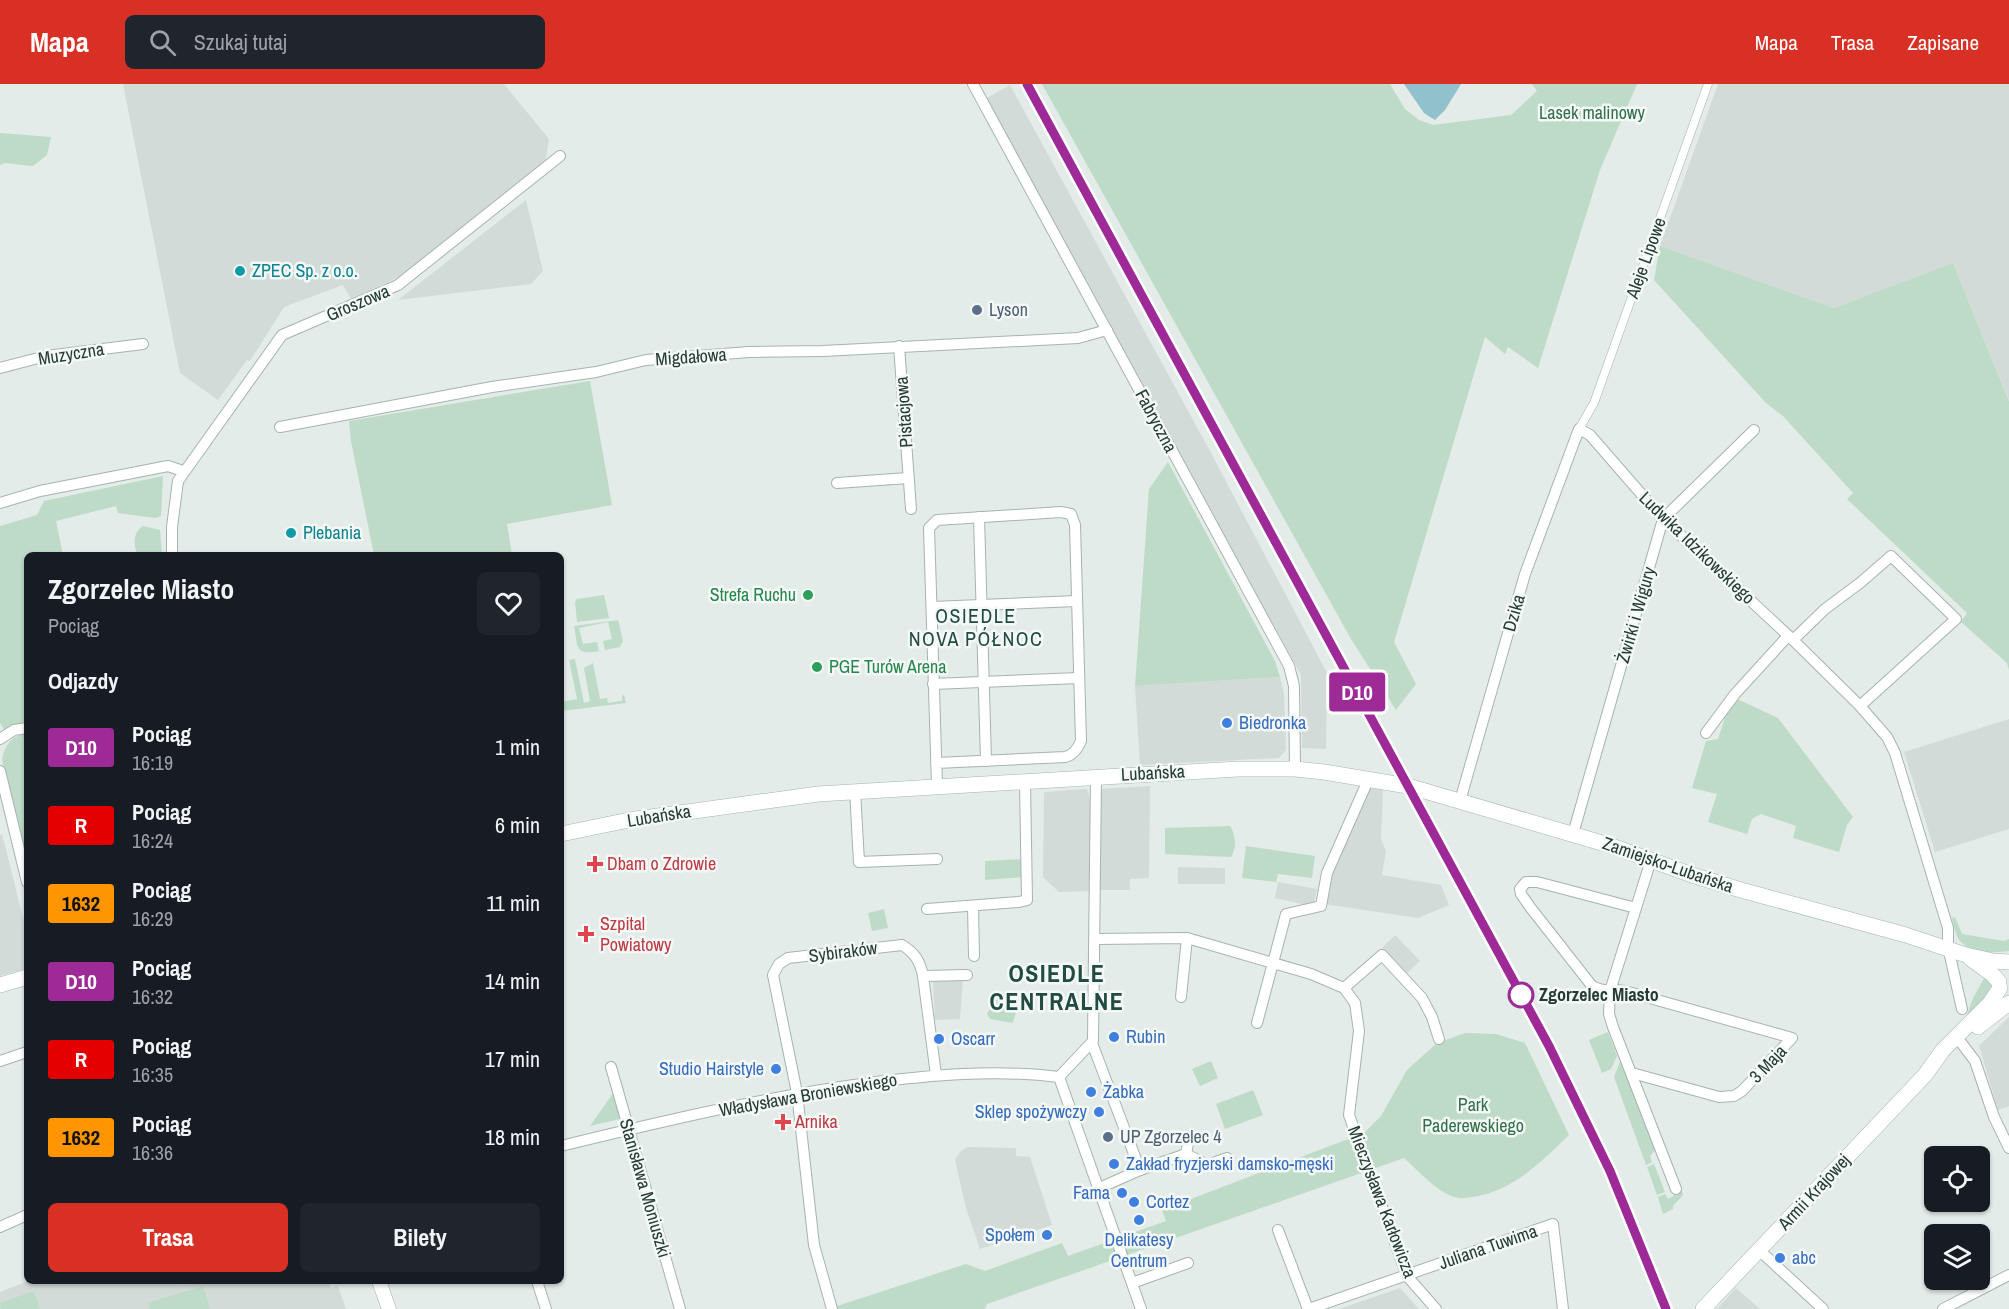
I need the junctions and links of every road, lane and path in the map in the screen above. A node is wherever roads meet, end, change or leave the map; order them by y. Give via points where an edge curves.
1 (973, 84) edge
2 (1708, 84) edge
3 (560, 156) dead end
4 (1107, 330) junction
5 (143, 344) dead end
6 (899, 346) junction
7 (0, 368) edge
8 (280, 427) dead end
9 (1579, 429) junction
10 (1754, 430) dead end
11 (183, 471) junction
12 (908, 478) junction
13 (837, 483) dead end
14 (0, 502) edge
15 (911, 509) dead end
16 (979, 517) junction
17 (1663, 519) junction
18 (172, 552) edge
19 (1077, 601) junction
20 (981, 605) junction
21 (932, 607) junction
22 (1791, 638) junction
23 (1079, 678) junction
24 (983, 682) junction
25 (933, 684) junction
26 (1860, 706) junction
27 (24, 728) edge
28 (1706, 733) dead end
29 (0, 739) edge
30 (986, 761) junction
31 (936, 763) junction
32 (1295, 769) junction
33 (0, 771) edge
34 (1096, 777) junction
35 (1369, 778) junction
36 (1025, 782) junction
37 (937, 786) junction
38 (855, 790) junction
39 (1460, 801) junction
40 (564, 833) edge
41 (1573, 834) junction
42 (937, 859) dead end
43 (1651, 860) junction
44 (24, 870) edge
45 (973, 906) junction
46 (1636, 908) junction
47 (927, 909) dead end
48 (1187, 938) junction
49 (1096, 939) junction
50 (1948, 947) junction
51 (1966, 955) junction
52 (974, 956) dead end
53 (2009, 962) edge
54 (1273, 963) junction
55 (967, 975) dead end
56 (923, 976) junction
57 (24, 978) edge
58 (0, 985) edge
59 (1344, 988) junction
60 (2002, 989) edge
61 (1610, 991) junction
62 (1181, 998) dead end
63 (2009, 1003) edge
64 (1962, 1009) dead end
65 (1257, 1023) dead end
66 (1439, 1039) dead end
67 (1959, 1039) junction
68 (1092, 1043) junction
69 (24, 1053) edge
70 (0, 1061) edge
71 (611, 1067) dead end
72 (1632, 1073) junction
73 (936, 1075) junction
74 (1059, 1077) junction
75 (797, 1093) junction
76 (628, 1129) junction
77 (1189, 1138) dead end
78 (564, 1145) edge
79 (2009, 1148) edge
80 (1186, 1154) junction
81 (1227, 1158) dead end
82 (1140, 1170) junction
83 (1097, 1189) junction
84 (1676, 1189) dead end
85 (24, 1216) edge
86 (0, 1227) edge
87 (1278, 1230) dead end
88 (1759, 1250) junction
89 (1188, 1263) dead end
90 (2009, 1275) edge
91 (1407, 1276) junction
92 (1132, 1283) junction
93 (380, 1284) edge
94 (538, 1284) edge
95 (1961, 1305) edge
96 (389, 1309) edge
97 (546, 1309) edge
98 (680, 1309) edge
99 (832, 1309) edge
100 (1141, 1309) edge
101 (1308, 1309) edge
102 (1436, 1309) edge
103 (1563, 1309) edge
104 (1703, 1309) edge
105 (1823, 1309) edge
106 (1943, 1309) edge

1 - 4 street, Fabryczna
2 - 9 street, Aleje Lipowe via 1594,403
3 - 11 street, Groszowa via 398,285 282,335
4 - 6 street, Migdałowa via 1078,338
4 - 32 street, Fabryczna via 1289,666 1294,686
5 - 7 street, Muzyczna via 46,356
6 - 8 street, Migdałowa via 646,360
6 - 12 street, Pistacjowa
9 - 17 street, Ludwika Idzikowskiego via 1590,435
9 - 39 street, Dzika via 1525,574
10 - 17 street, Żwirki i Wigury
11 - 14 street via 168,465
11 - 18 street via 173,516
12 - 13 street
12 - 15 street, Pistacjowa
16 - 19 street via 1071,514 1075,525
16 - 20 street
16 - 21 street via 937,520 931,525 928,532
17 - 22 street, Ludwika Idzikowskiego
17 - 41 street, Żwirki i Wigury
19 - 20 street
19 - 23 street
20 - 21 street
20 - 24 street
21 - 25 street
22 - 26 street, Ludwika Idzikowskiego
22 - 26 street via 1891,556 1956,619
22 - 28 street via 1735,694
23 - 24 street
23 - 30 street via 1081,741 1075,752 1065,757
24 - 25 street
24 - 30 street
25 - 31 street
26 - 50 street, Ludwika Idzikowskiego via 1887,736 1894,753 1948,928
27 - 29 street
30 - 31 street
31 - 37 street
32 - 34 main road, Lubańska
32 - 35 main road, Lubańska
33 - 44 street
34 - 36 main road, Lubańska
34 - 49 street
35 - 39 main road, Zamiejsko-Lubańska
35 - 54 street via 1327,873 1321,906 1286,914
36 - 37 main road, Lubańska
36 - 45 street via 1027,900
37 - 38 main road, Lubańska
38 - 40 main road, Lubańska via 677,812
38 - 42 street via 859,862
39 - 41 main road, Zamiejsko-Lubańska
41 - 43 main road, Zamiejsko-Lubańska
43 - 46 street
43 - 50 main road, Zamiejsko-Lubańska via 1740,890
45 - 47 street
45 - 52 street
46 - 61 street
46 - 61 street via 1537,882 1526,882 1520,889 1592,986
48 - 49 street
48 - 54 street
48 - 62 street
49 - 68 street
50 - 51 main road, Zamiejsko-Lubańska
50 - 64 street, Ludwika Idzikowskiego
51 - 53 main road, Zamiejsko-Lubańska
51 - 60 main road, Zamiejsko-Lubańska via 1990,973
53 - 60 main road, Armii Krajowej via 2002,969
54 - 59 street
54 - 65 street
55 - 56 street
56 - 73 street, Sybiraków
56 - 75 street, Sybiraków via 915,955 902,945 788,958 779,964 773,975
57 - 58 main road
59 - 66 street via 1382,954 1422,999
59 - 91 street, Mieczysława Karłowicza via 1355,1003 1359,1031 1349,1115
60 - 67 main road, Armii Krajowej
61 - 72 street via 1609,1014
61 - 72 street, 3 Maja via 1625,991 1792,1038 1742,1091 1727,1097
63 - 67 main road, Armii Krajowej
67 - 79 street via 1975,1061 1994,1118
67 - 88 main road, Armii Krajowej
68 - 74 street
68 - 82 street
69 - 70 street
71 - 76 street, Stanisława Moniuszki
72 - 84 street
73 - 74 street, Władysława Broniewskiego
73 - 75 street, Władysława Broniewskiego
74 - 83 street
75 - 76 street, Władysława Broniewskiego
75 - 99 street, Sybiraków via 814,1245
76 - 78 street, Władysława Broniewskiego
76 - 98 street, Stanisława Moniuszki
77 - 80 street
80 - 81 street via 1208,1165
80 - 82 street
82 - 83 street
83 - 92 street
85 - 86 street
87 - 101 street
88 - 104 main road, Armii Krajowej
88 - 105 street
89 - 92 street
90 - 95 street
91 - 101 street, Juliana Tuwima
91 - 102 street, Mieczysława Karłowicza
91 - 103 street, Juliana Tuwima via 1553,1224
92 - 100 street
93 - 96 street
94 - 97 street
95 - 106 street

